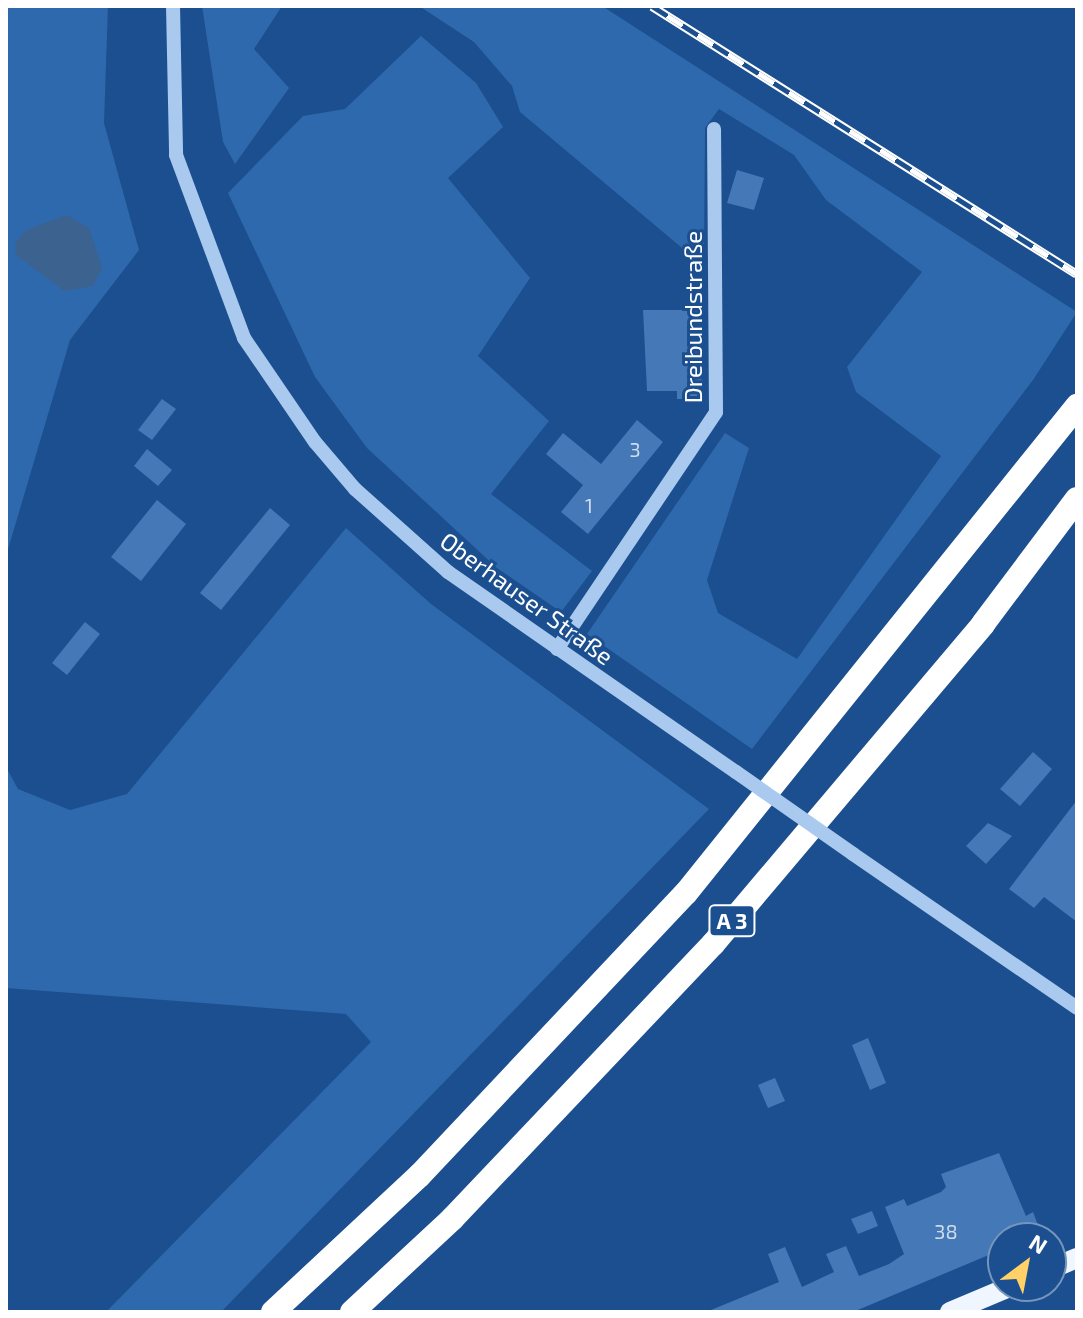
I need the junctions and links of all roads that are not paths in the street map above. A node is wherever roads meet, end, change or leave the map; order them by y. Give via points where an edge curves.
1 (173, 6) edge
2 (714, 129) dead end
3 (1077, 406) edge
4 (1077, 499) edge
5 (557, 649) junction
6 (1077, 1008) edge
7 (987, 1296) edge
8 (273, 1312) edge
9 (352, 1312) edge
10 (950, 1312) edge

1 - 5 street, Oberhauser Straße via 176,155 244,338 315,442 355,489 448,572
2 - 5 street, Dreibundstraße via 716,412
3 - 8 highway, A 3 via 686,893 419,1176
4 - 9 highway, A 3 via 983,624 713,944 452,1219
5 - 6 street, Oberhauser Straße, bridge
7 - 10 main road

